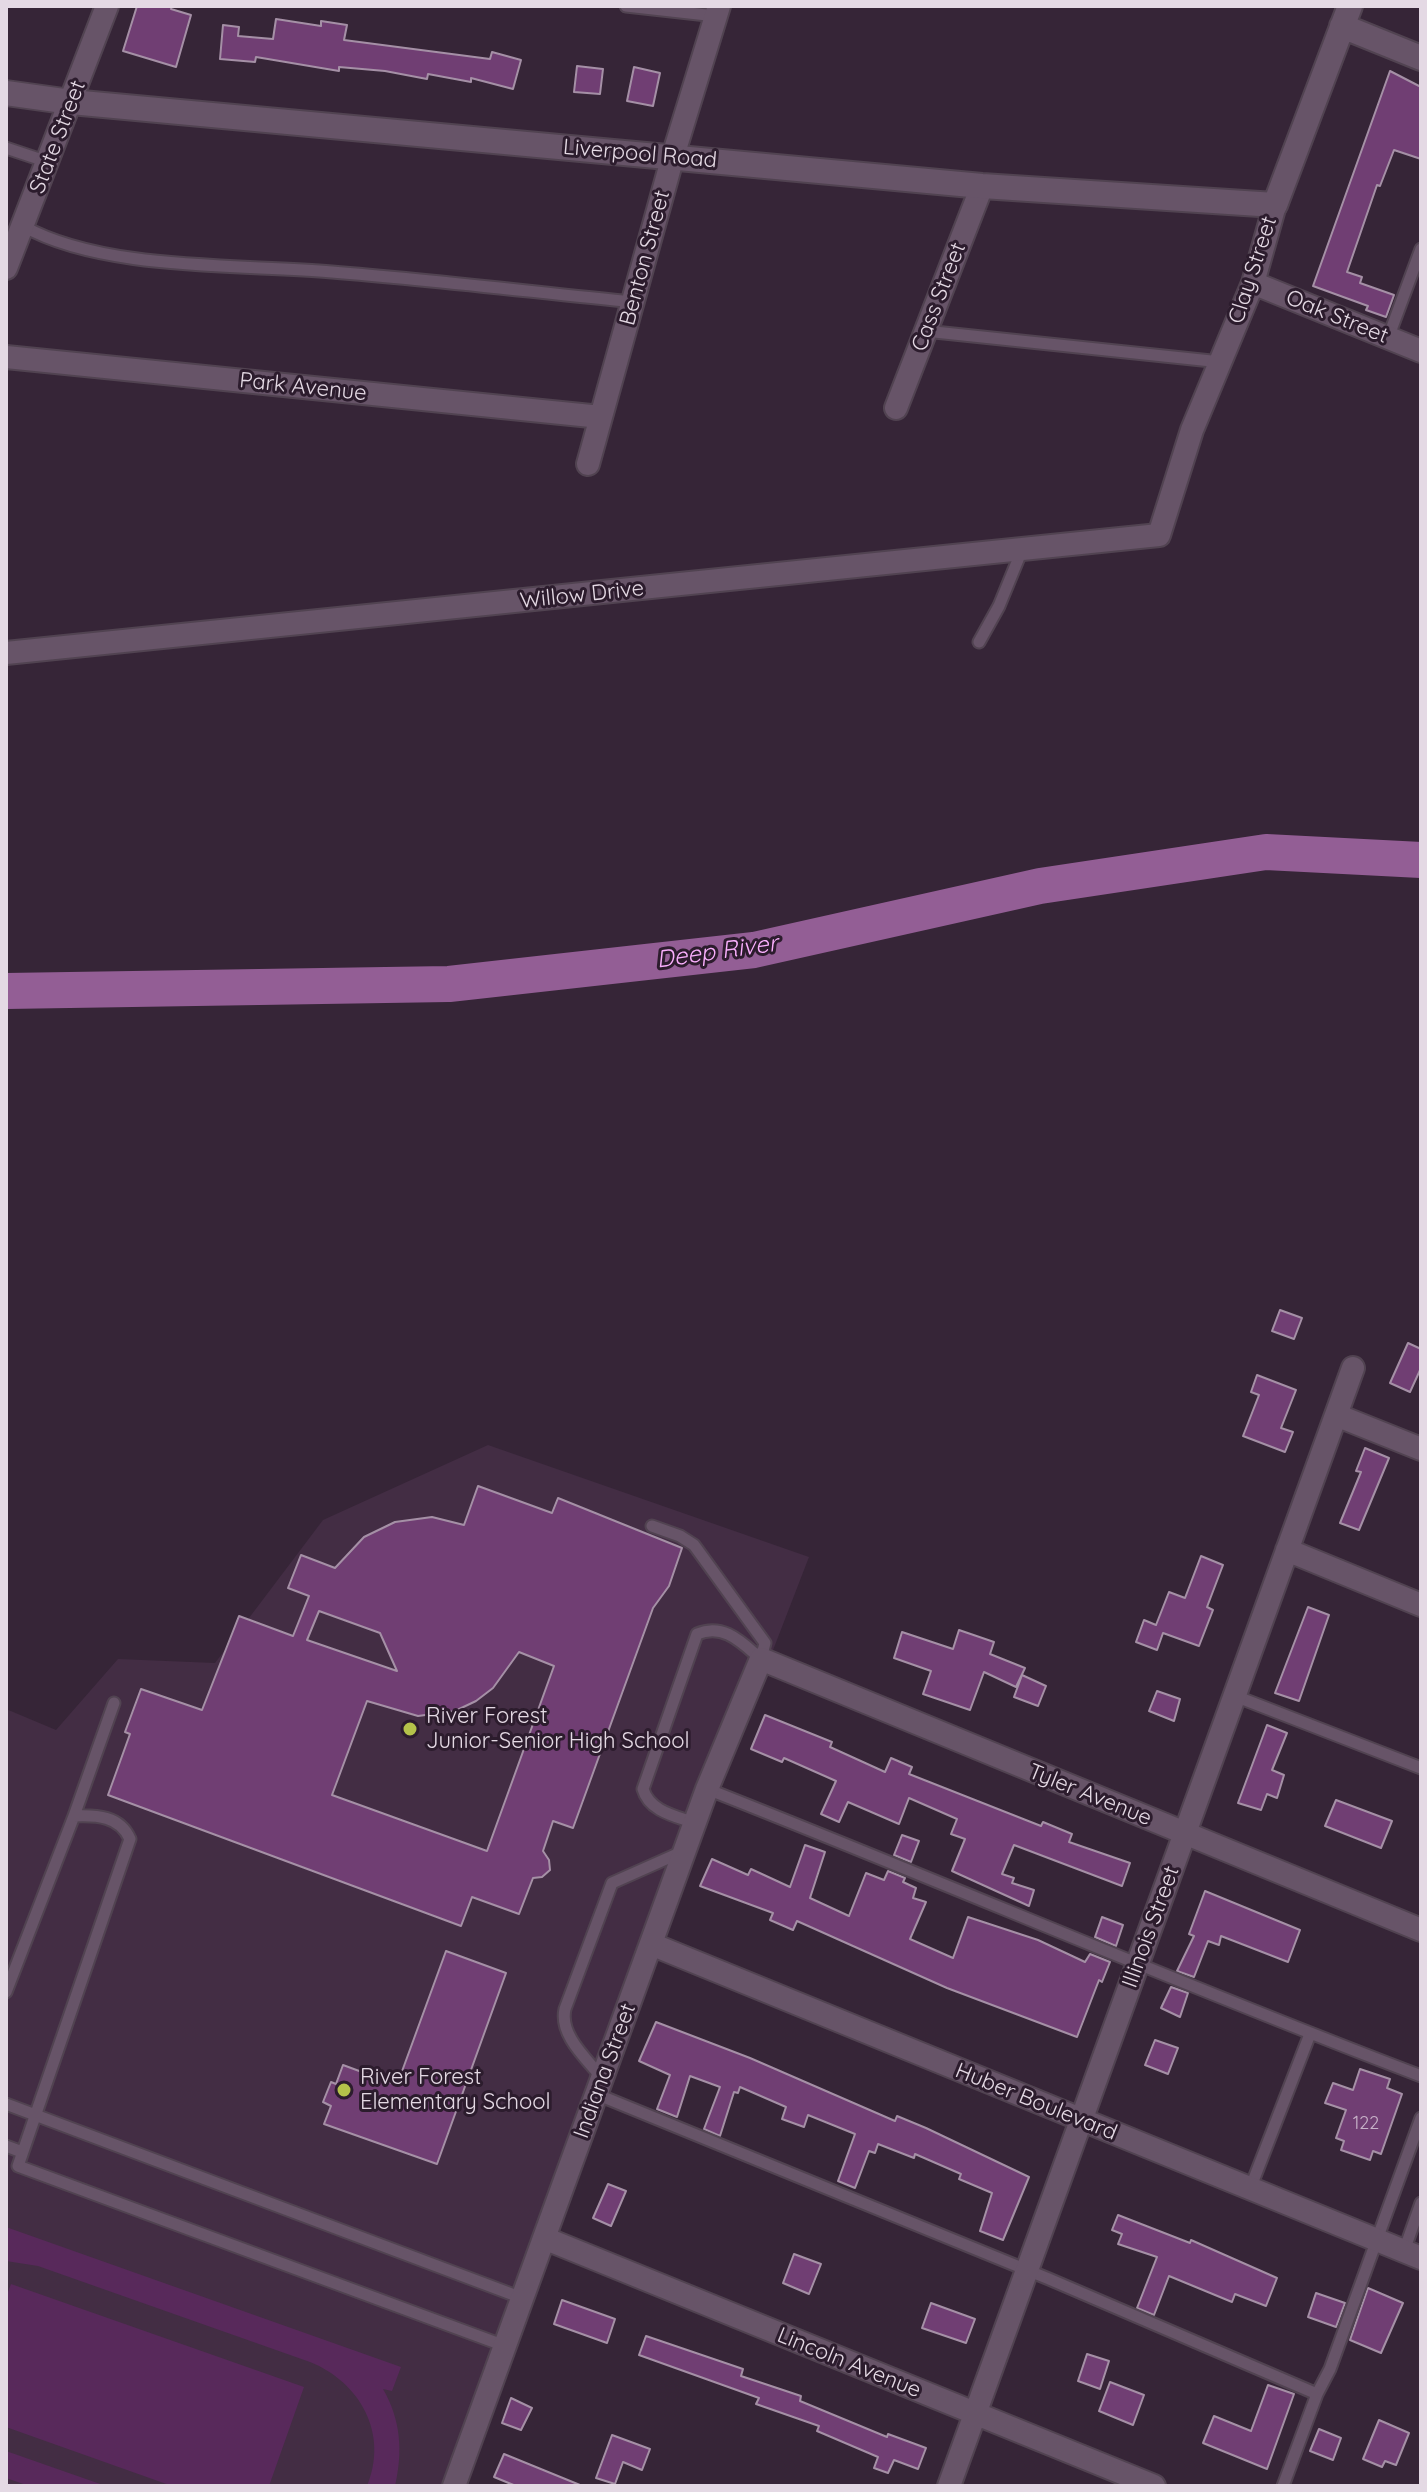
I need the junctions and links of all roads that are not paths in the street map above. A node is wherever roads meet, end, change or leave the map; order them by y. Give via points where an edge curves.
1 (107, 6) edge
2 (626, 6) edge
3 (717, 11) edge
4 (1346, 16) edge
5 (1421, 58) edge
6 (7, 96) edge
7 (71, 102) junction
8 (6, 148) edge
9 (673, 156) junction
10 (48, 162) junction
11 (982, 186) junction
12 (1275, 205) junction
13 (23, 226) junction
14 (1421, 249) edge
15 (6, 268) edge
16 (1253, 283) junction
17 (634, 302) junction
18 (924, 331) junction
19 (1388, 338) junction
20 (1421, 351) edge
21 (6, 357) edge
22 (1221, 362) junction
23 (896, 408) dead end
24 (601, 417) junction
25 (588, 464) dead end
26 (1159, 535) joint
27 (1022, 550) junction
28 (979, 642) dead end
29 (6, 653) edge
30 (1353, 1368) dead end
31 (1336, 1415) junction
32 (1421, 1449) edge
33 (652, 1526) dead end
34 (1287, 1550) junction
35 (1421, 1605) edge
36 (761, 1659) junction
37 (1235, 1696) junction
38 (114, 1703) dead end
39 (1421, 1768) edge
40 (707, 1789) junction
41 (74, 1816) junction
42 (695, 1823) junction
43 (1184, 1834) junction
44 (685, 1851) junction
45 (1421, 1930) edge
46 (651, 1944) junction
47 (1137, 1965) junction
48 (6, 1992) edge
49 (1310, 2034) junction
50 (1421, 2076) edge
51 (599, 2086) junction
52 (6, 2104) edge
53 (35, 2115) junction
54 (1421, 2118) edge
55 (1081, 2120) junction
56 (6, 2146) edge
57 (22, 2152) junction
58 (1250, 2189) junction
59 (1421, 2203) edge
60 (544, 2238) junction
61 (1374, 2239) junction
62 (1412, 2255) edge
63 (1026, 2273) junction
64 (522, 2298) junction
65 (505, 2346) junction
66 (1317, 2394) junction
67 (975, 2414) junction
68 (454, 2486) edge
69 (949, 2486) edge
70 (1154, 2486) edge
71 (1283, 2486) edge

1 - 7 street, State Street
2 - 3 lane
3 - 9 street, Benton Street
4 - 5 street
4 - 12 street, Clay Street
6 - 7 street, Liverpool Road
7 - 9 street, Liverpool Road
7 - 10 street, State Street
8 - 10 lane
9 - 11 street, Liverpool Road
9 - 17 street, Benton Street
10 - 13 street, State Street
11 - 12 street, Liverpool Road
11 - 18 street, Cass Street
12 - 16 street, Clay Street
13 - 15 street, State Street
13 - 17 lane via 50,241 135,258
14 - 19 lane
16 - 19 street, Oak Street
16 - 22 street, Clay Street
17 - 24 street, Benton Street
18 - 22 lane
18 - 23 street, Cass Street
19 - 20 street, Oak Street
21 - 24 street, Park Avenue
22 - 26 street, Clay Street via 1192,430
24 - 25 street, Benton Street
26 - 27 street, Willow Drive
27 - 28 lane
27 - 29 street, Willow Drive
30 - 31 street, Illinois Street
31 - 32 street
31 - 34 street, Illinois Street
33 - 36 lane via 694,1545 765,1643
34 - 35 street
34 - 37 street, Illinois Street
36 - 40 street, Indiana Street
36 - 42 lane via 730,1635 714,1629 697,1634 643,1789 646,1800 656,1807
36 - 43 street, Tyler Avenue
37 - 39 lane
37 - 43 street, Illinois Street
38 - 41 lane
40 - 42 street, Indiana Street
40 - 47 lane
41 - 48 lane
41 - 53 lane via 113,1820 130,1839
42 - 44 street, Indiana Street
43 - 45 street, Tyler Avenue
43 - 47 street, Illinois Street
44 - 46 street, Indiana Street
44 - 51 lane via 612,1883 565,2009 568,2034
46 - 51 street, Indiana Street
46 - 55 street, Huber Boulevard
47 - 49 lane
47 - 55 street, Illinois Street
49 - 50 lane
49 - 58 lane
51 - 60 street, Indiana Street
51 - 63 lane
52 - 53 lane
53 - 57 lane
53 - 64 lane
54 - 61 lane
55 - 58 street, Huber Boulevard
55 - 63 street, Illinois Street
56 - 57 lane
57 - 65 lane via 18,2166
58 - 61 street, Huber Boulevard
59 - 62 lane
60 - 64 street, Indiana Street
60 - 67 street, Lincoln Avenue
61 - 62 street, Huber Boulevard
61 - 66 lane
63 - 66 lane
63 - 67 street, Illinois Street
64 - 65 street, Indiana Street
65 - 68 street, Indiana Street
66 - 71 lane
67 - 69 street, Illinois Street
67 - 70 street, Lincoln Avenue

